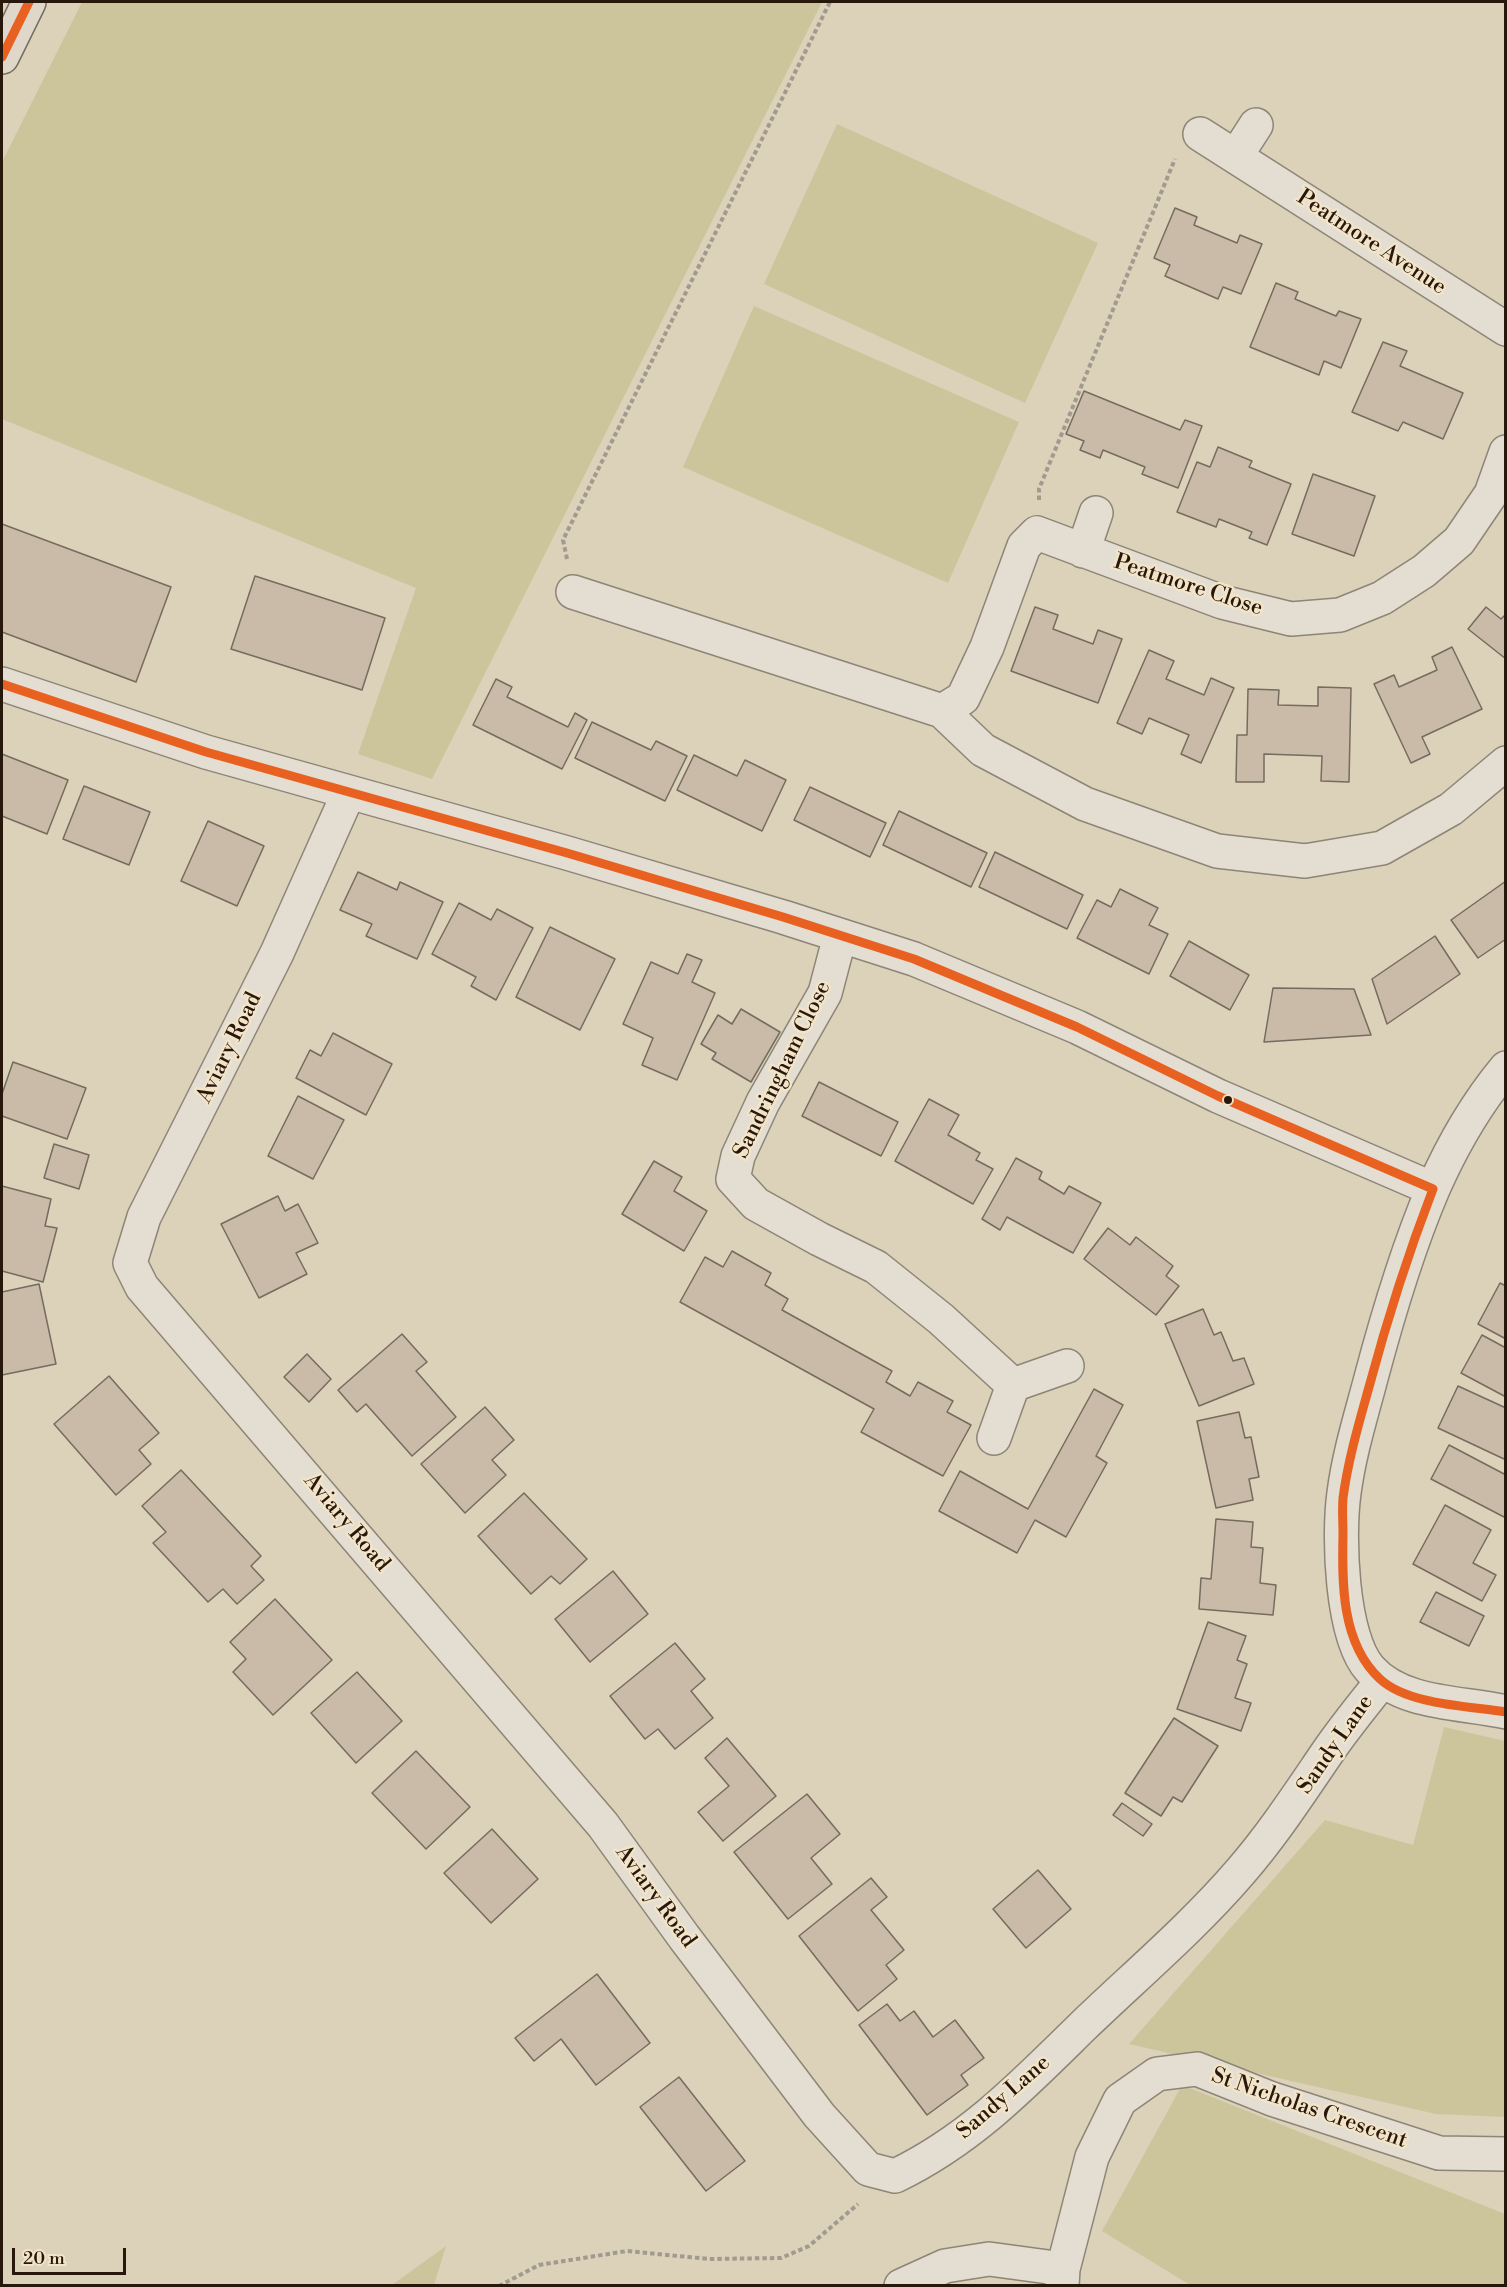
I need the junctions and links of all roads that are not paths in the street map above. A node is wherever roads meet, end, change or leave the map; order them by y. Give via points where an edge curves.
1 (25, 4) edge
2 (2, 57) edge
3 (1256, 125) dead end
4 (1200, 134) road end
5 (1236, 156) junction
6 (1506, 329) edge
7 (1506, 452) edge
8 (1096, 513) dead end
9 (1083, 551) junction
10 (573, 592) road end
11 (2, 684) edge
12 (942, 711) junction
13 (1506, 763) edge
14 (349, 792) junction
15 (840, 936) junction
16 (1506, 1068) edge
17 (1433, 1188) junction
18 (1067, 1366) dead end
19 (1012, 1385) junction
20 (994, 1438) dead end
21 (1382, 1681) junction
22 (1506, 1712) edge
23 (1506, 2154) edge
24 (894, 2176) joint
25 (1063, 2278) edge
26 (901, 2286) edge

1 - 2 main road
3 - 5 street
4 - 5 street, Peatmore Avenue
5 - 6 street, Peatmore Avenue
7 - 9 street, Peatmore Close via 1491,494 1459,541 1424,571 1382,598 1340,615 1291,619 1222,602
8 - 9 street, Peatmore Close
9 - 12 street, Peatmore Close via 1037,533 1024,546 987,647 963,698
10 - 12 street
11 - 14 street via 206,752
12 - 13 street via 983,750 1085,804 1217,851 1305,861 1382,848 1451,809
14 - 15 street via 579,856
14 - 24 street, Aviary Road via 277,953 144,1217 130,1263 142,1287 603,1825 819,2115 868,2169
15 - 17 street via 914,959 1077,1027 1218,1096
15 - 19 street, Sandringham Close via 825,993 763,1102 738,1156 733,1179 756,1204 876,1266
16 - 17 street via 1473,1114
17 - 21 street via 1379,1348 1344,1494 1342,1556 1347,1612 1357,1646 1368,1667
18 - 19 street
19 - 20 street
21 - 22 street via 1403,1693
21 - 24 street, Sandy Lane via 1292,1807 1198,1917 986,2119 923,2162
23 - 25 street, St Nicholas Crescent via 1439,2153 1272,2099 1197,2069 1157,2074 1120,2100 1092,2157
25 - 26 street, St Nicholas Crescent via 989,2259 945,2265

